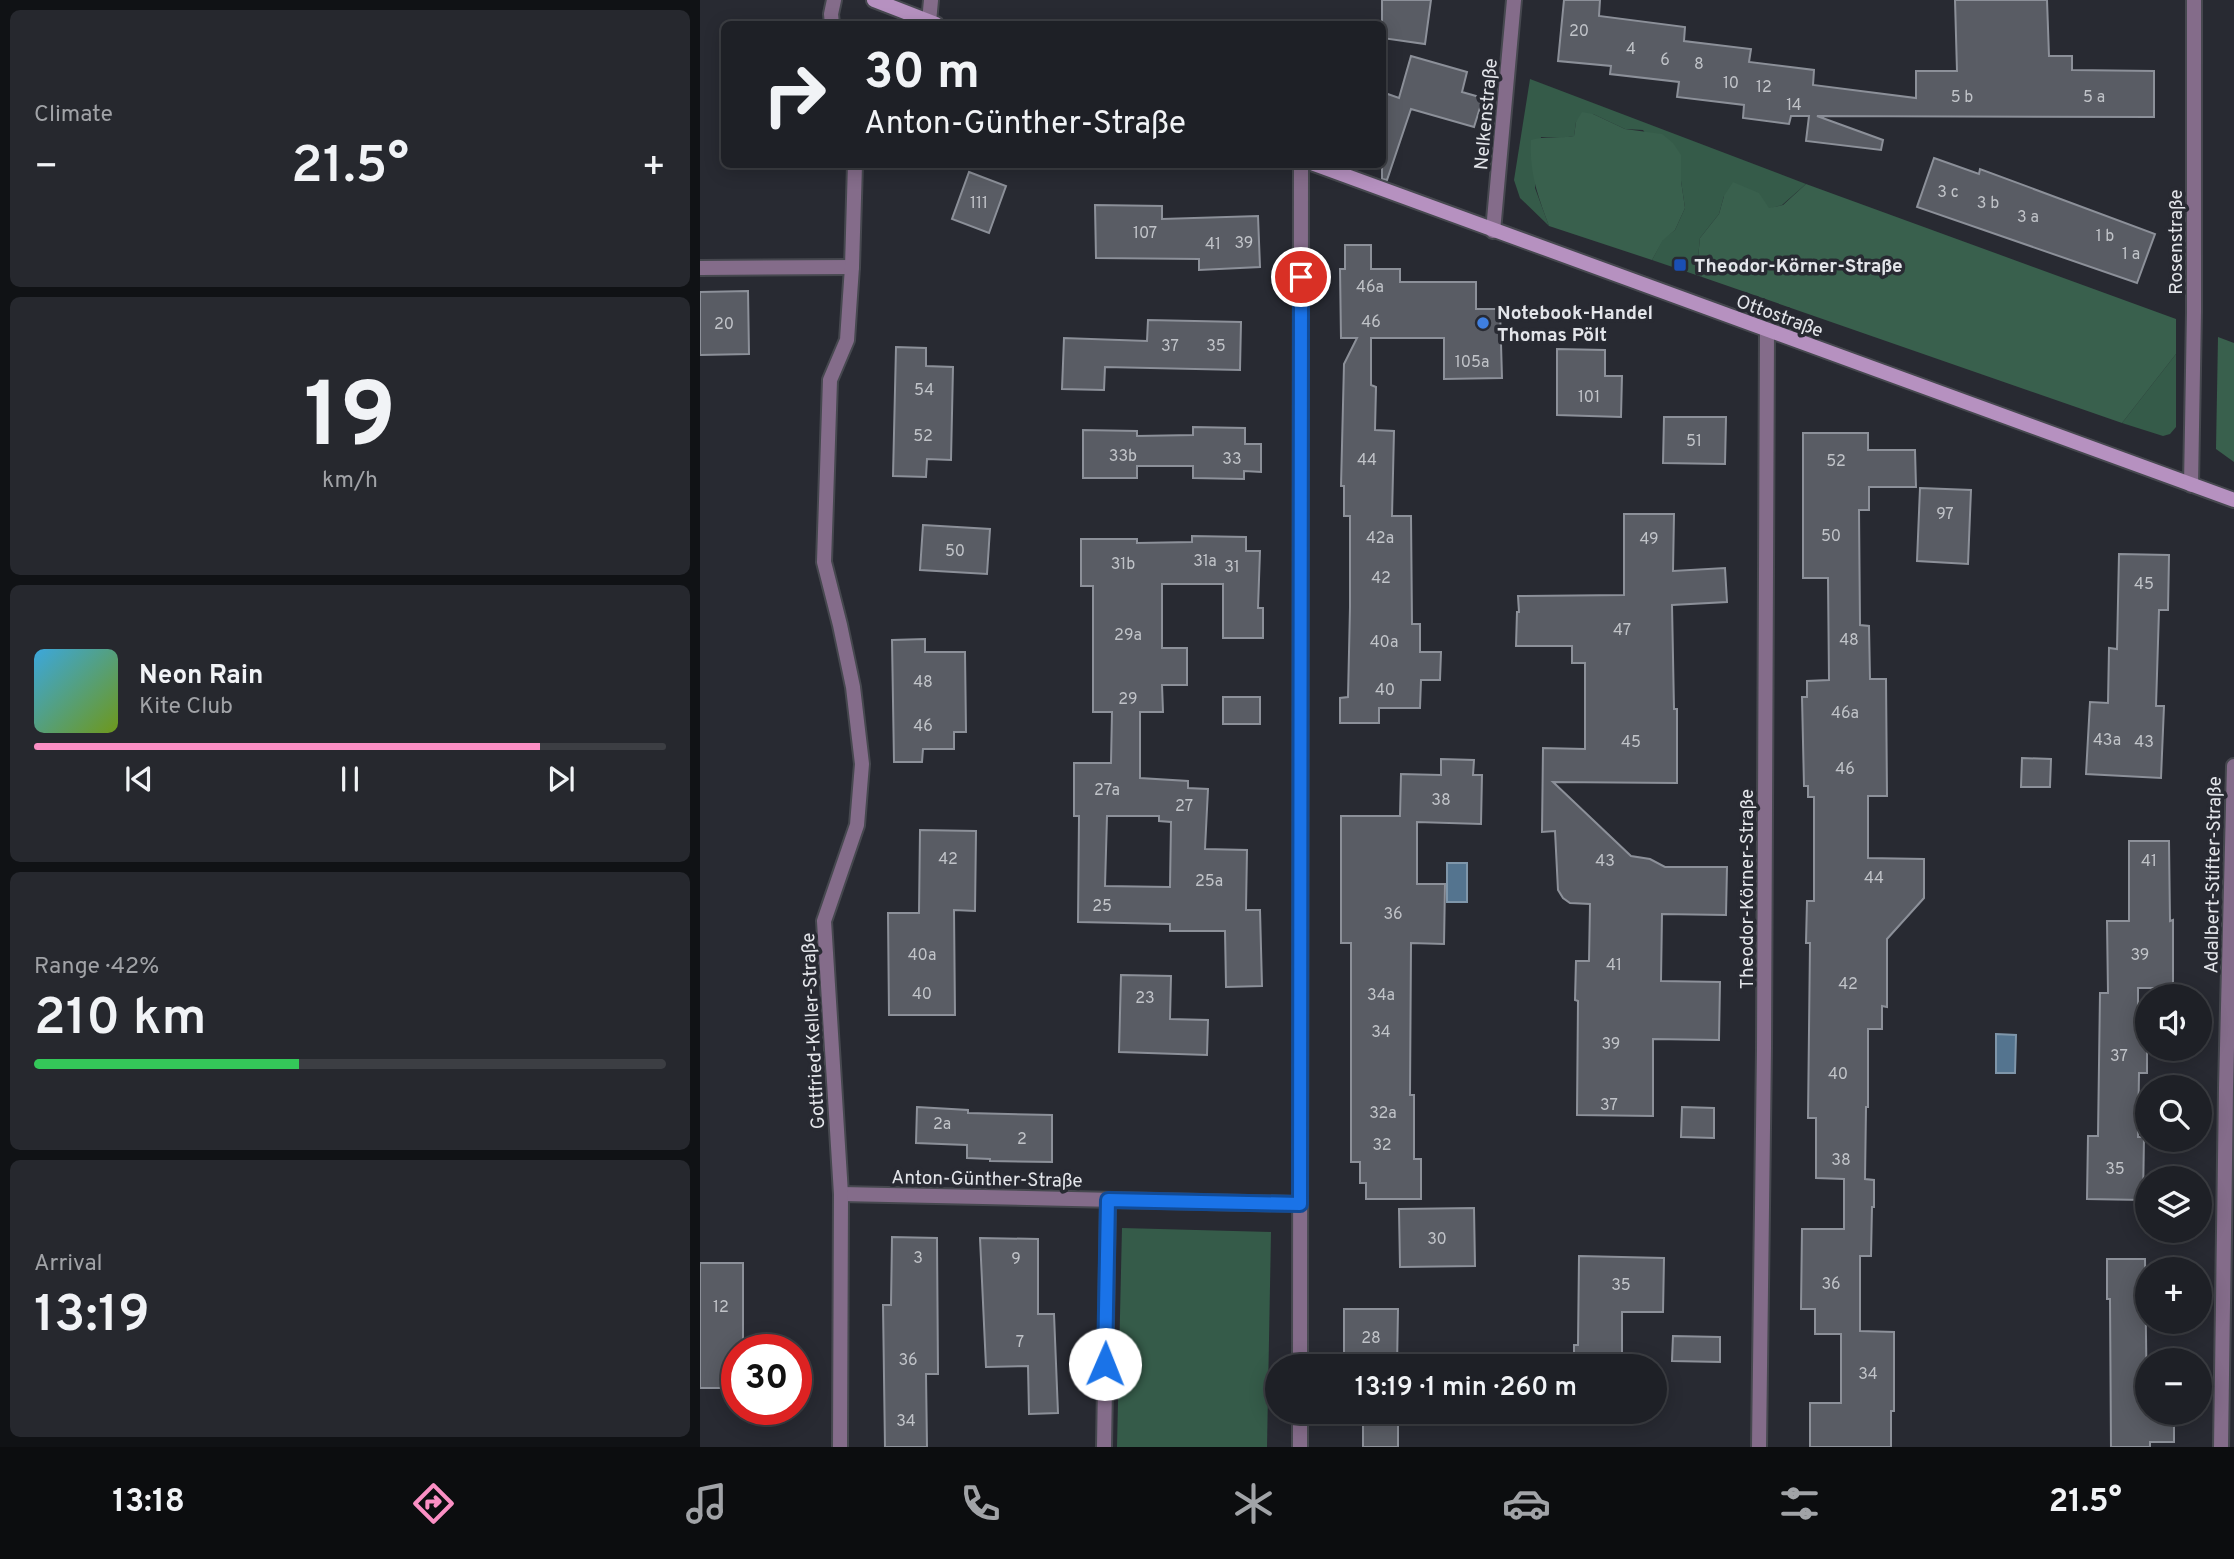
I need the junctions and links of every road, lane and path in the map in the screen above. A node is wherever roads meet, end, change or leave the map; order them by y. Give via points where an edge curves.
1 (834, 0) edge
2 (874, 0) edge
3 (931, 0) edge
4 (1514, 0) edge
5 (2194, 0) edge
6 (832, 21) edge
7 (927, 21) edge
8 (932, 21) edge
9 (855, 168) edge
10 (1301, 168) edge
11 (1325, 168) edge
12 (1493, 231) junction
13 (852, 267) junction
14 (700, 268) edge
15 (1767, 331) junction
16 (2191, 485) junction
17 (2234, 500) edge
18 (2234, 766) edge
19 (2230, 1091) edge
20 (841, 1194) junction
21 (1108, 1200) junction
22 (1300, 1204) junction
23 (1300, 1354) edge
24 (1300, 1424) edge
25 (840, 1447) edge
26 (1104, 1447) edge
27 (1300, 1447) edge
28 (1759, 1447) edge
29 (2221, 1447) edge

1 - 6 street
2 - 7 street
3 - 8 street
4 - 12 street, Nelkenstraße
5 - 16 street, Rosenstraße
9 - 13 street, Gottfried-Keller-Straße
10 - 22 street
11 - 12 street, Ottostraße
12 - 15 street, Ottostraße
13 - 14 street
13 - 20 street, Gottfried-Keller-Straße via 847,340 830,380 824,562 853,687 862,764 857,825 824,921
15 - 16 street, Ottostraße
15 - 28 street, Theodor-Körner-Straße
16 - 17 street, Ottostraße
18 - 19 street, Adalbert-Stifter-Straße
19 - 29 street, Adalbert-Stifter-Straße
20 - 21 street, Anton-Günther-Straße
20 - 25 street, Gottfried-Keller-Straße
21 - 22 street, Anton-Günther-Straße
21 - 26 street
22 - 23 street
24 - 27 street

